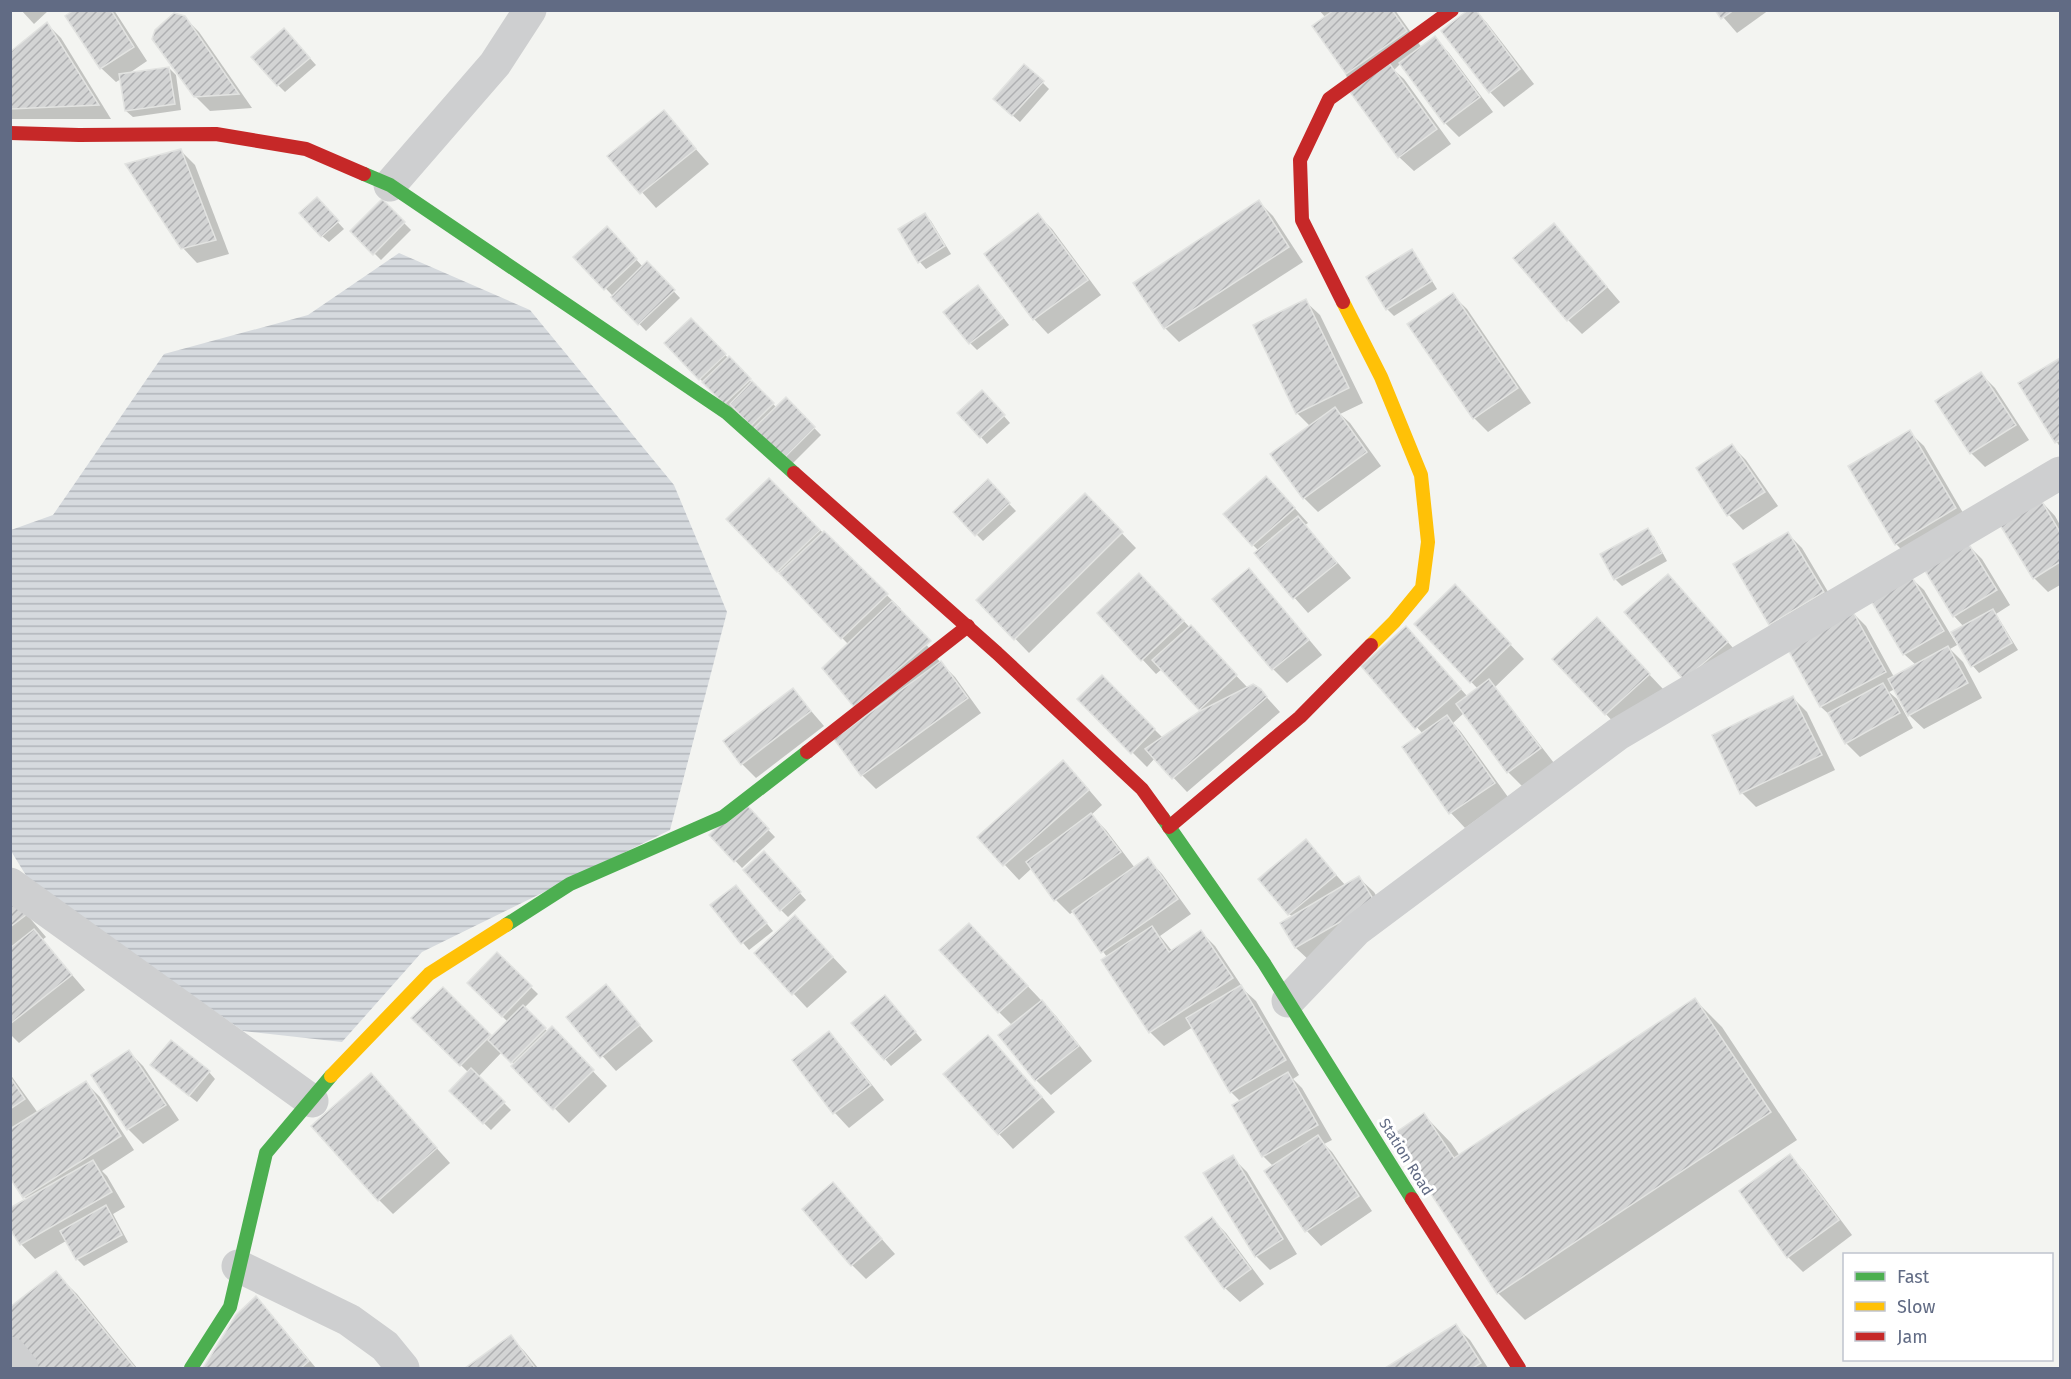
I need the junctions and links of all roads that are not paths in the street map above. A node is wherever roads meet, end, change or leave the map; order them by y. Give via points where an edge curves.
1 (530, 10) edge
2 (1452, 10) edge
3 (10, 133) edge
4 (390, 184) junction
5 (2061, 473) edge
6 (968, 626) junction
7 (1169, 827) junction
8 (10, 884) edge
9 (1288, 1001) junction
10 (312, 1101) junction
11 (238, 1266) junction
12 (10, 1353) edge
13 (21, 1368) edge
14 (191, 1368) edge
15 (403, 1368) edge
16 (1519, 1368) edge

1 - 4 street via 495,64
2 - 7 street via 1329,99 1300,160 1302,220 1381,377 1421,475 1428,542 1422,588 1394,622 1299,717
3 - 4 street, Station Road via 216,134 306,148
4 - 6 street, Station Road via 727,413
5 - 9 street via 1618,734 1356,930
6 - 7 street, Station Road via 1142,789
6 - 10 street via 723,817 570,885 429,974 346,1059
7 - 9 street, Station Road
8 - 10 street
9 - 16 street, Station Road
10 - 11 street via 266,1153
11 - 14 street via 230,1307
11 - 15 street via 349,1320 385,1346
12 - 13 street

